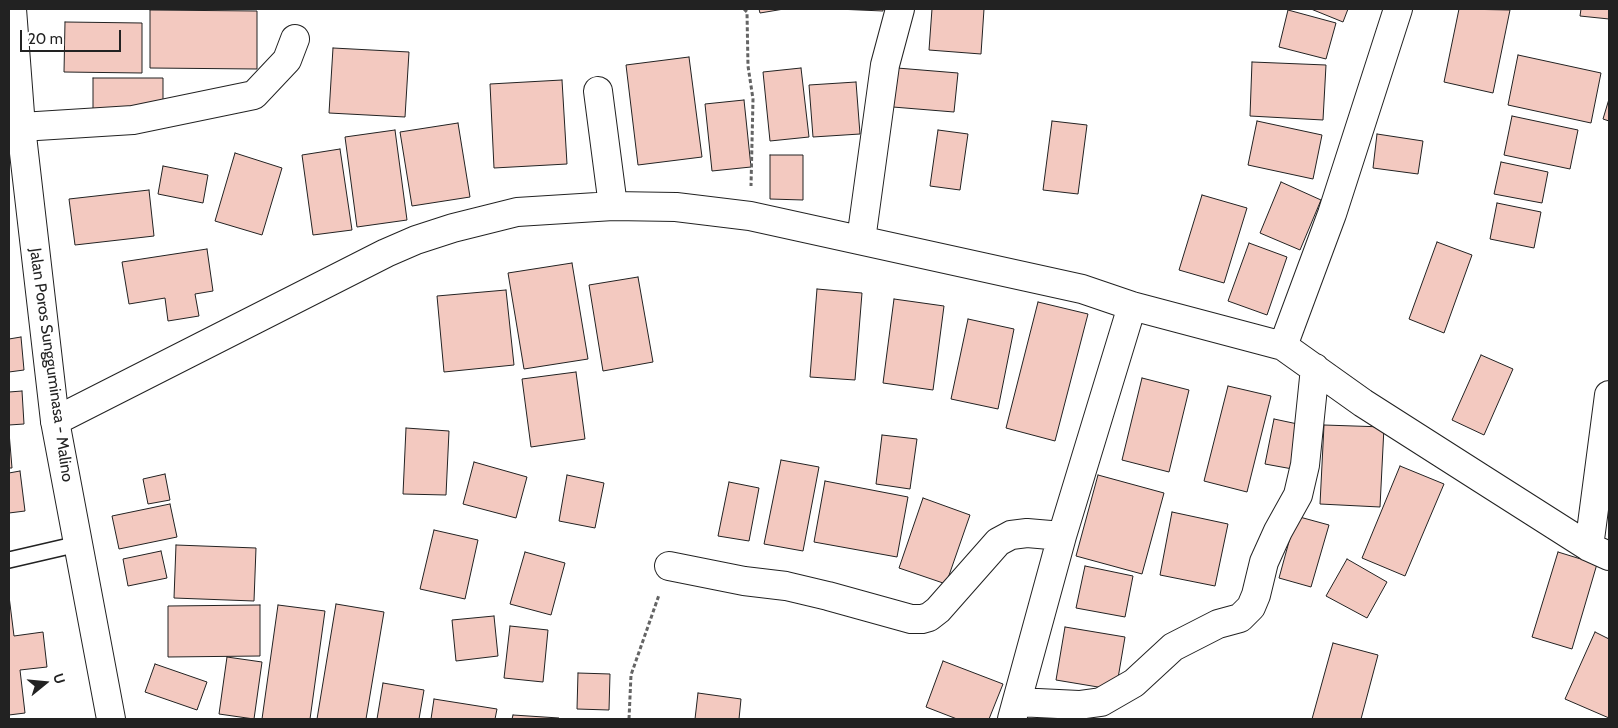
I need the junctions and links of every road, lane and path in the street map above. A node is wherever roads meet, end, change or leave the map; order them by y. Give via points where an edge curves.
1 (12, 9) edge
2 (744, 9) edge
3 (900, 9) edge
4 (1398, 9) edge
5 (295, 38) dead end
6 (598, 91) dead end
7 (21, 127) junction
8 (613, 206) junction
9 (750, 216) junction
10 (861, 240) junction
11 (1132, 306) junction
12 (1283, 346) junction
13 (1315, 368) junction
14 (1609, 395) edge
15 (55, 421) junction
16 (1062, 536) junction
17 (78, 544) junction
18 (1599, 552) edge
19 (9, 560) edge
20 (669, 566) joint
21 (1014, 711) edge
22 (111, 719) edge
23 (629, 719) edge

1 - 7 street, Jalan Poros Sungguminasa - Malino
2 - 9 path via 747,12 748,66 753,99
3 - 10 street via 885,65
4 - 12 street via 1332,214
5 - 7 street via 287,60 254,96 133,120
6 - 8 street
7 - 15 street, Jalan Poros Sungguminasa - Malino
8 - 9 street via 676,207
8 - 15 street via 517,212 416,240
9 - 10 street
10 - 11 street via 1082,289
11 - 12 street
11 - 16 street
12 - 13 street
13 - 18 street via 1363,403
13 - 21 street via 1305,465 1298,495 1274,538 1256,595 1246,613 1173,647 1134,683 1101,702
14 - 18 street
15 - 17 street, Jalan Poros Sungguminasa - Malino
16 - 20 street via 1027,533 1011,535 998,542 938,610 922,619 911,619 786,586
16 - 21 street
17 - 19 lane
17 - 22 street, Jalan Poros Sungguminasa - Malino
20 - 23 path via 631,675

